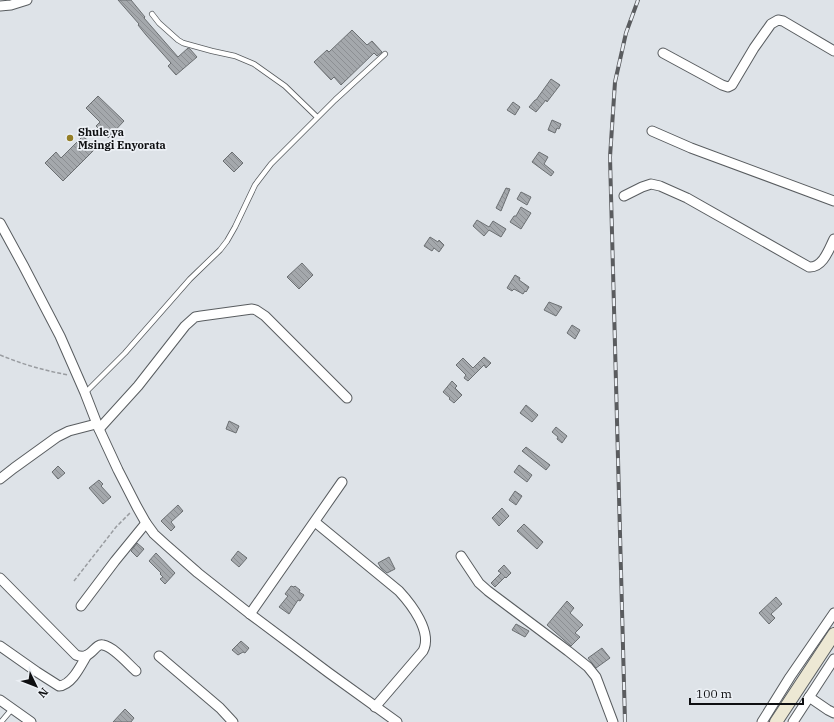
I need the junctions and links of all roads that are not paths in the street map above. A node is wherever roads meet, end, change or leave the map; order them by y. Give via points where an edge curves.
1 (27, 0) edge
2 (0, 6) edge
3 (152, 14) dead end
4 (834, 51) edge
5 (663, 53) dead end
6 (385, 54) dead end
7 (317, 117) junction
8 (652, 131) dead end
9 (624, 196) dead end
10 (834, 202) edge
11 (0, 223) edge
12 (834, 239) edge
13 (85, 393) junction
14 (347, 398) dead end
15 (98, 427) junction
16 (0, 479) edge
17 (342, 482) dead end
18 (315, 522) junction
19 (146, 523) junction
20 (461, 556) dead end
21 (0, 578) edge
22 (81, 606) dead end
23 (834, 612) edge
24 (250, 614) junction
25 (834, 634) edge
26 (0, 646) edge
27 (87, 655) junction
28 (159, 656) dead end
29 (834, 659) edge
30 (136, 671) dead end
31 (809, 696) junction
32 (0, 700) edge
33 (375, 707) junction
34 (12, 709) junction
35 (834, 713) edge
36 (1, 722) edge
37 (31, 722) edge
38 (233, 722) edge
39 (397, 722) edge
40 (613, 722) edge
41 (762, 722) edge
42 (776, 722) edge
43 (793, 722) edge

1 - 2 street
3 - 7 lane via 182,43 235,56 254,64 285,86
4 - 5 street via 783,20 776,20 728,87
6 - 7 lane
7 - 13 lane via 260,177 235,227 220,250
8 - 10 street via 690,148
9 - 12 street via 642,186 660,186 688,198 809,267 820,263
11 - 13 street via 48,313
13 - 15 street
14 - 15 street via 265,316 256,310 246,310 195,317 189,321 138,386
15 - 16 street via 69,431 57,437
15 - 19 street
17 - 18 street
18 - 24 street
18 - 33 street via 399,591 418,616 426,636 423,651
19 - 22 street
19 - 24 street via 164,544
20 - 40 street via 483,588 579,659 594,674
21 - 27 street via 72,651 78,656
23 - 41 street
24 - 33 street
25 - 42 main road
26 - 27 street via 59,686 69,682
27 - 30 street via 100,645 105,646
28 - 38 street
29 - 31 street
31 - 35 street
31 - 43 street
32 - 34 street
33 - 39 street
34 - 36 lane
34 - 37 street

